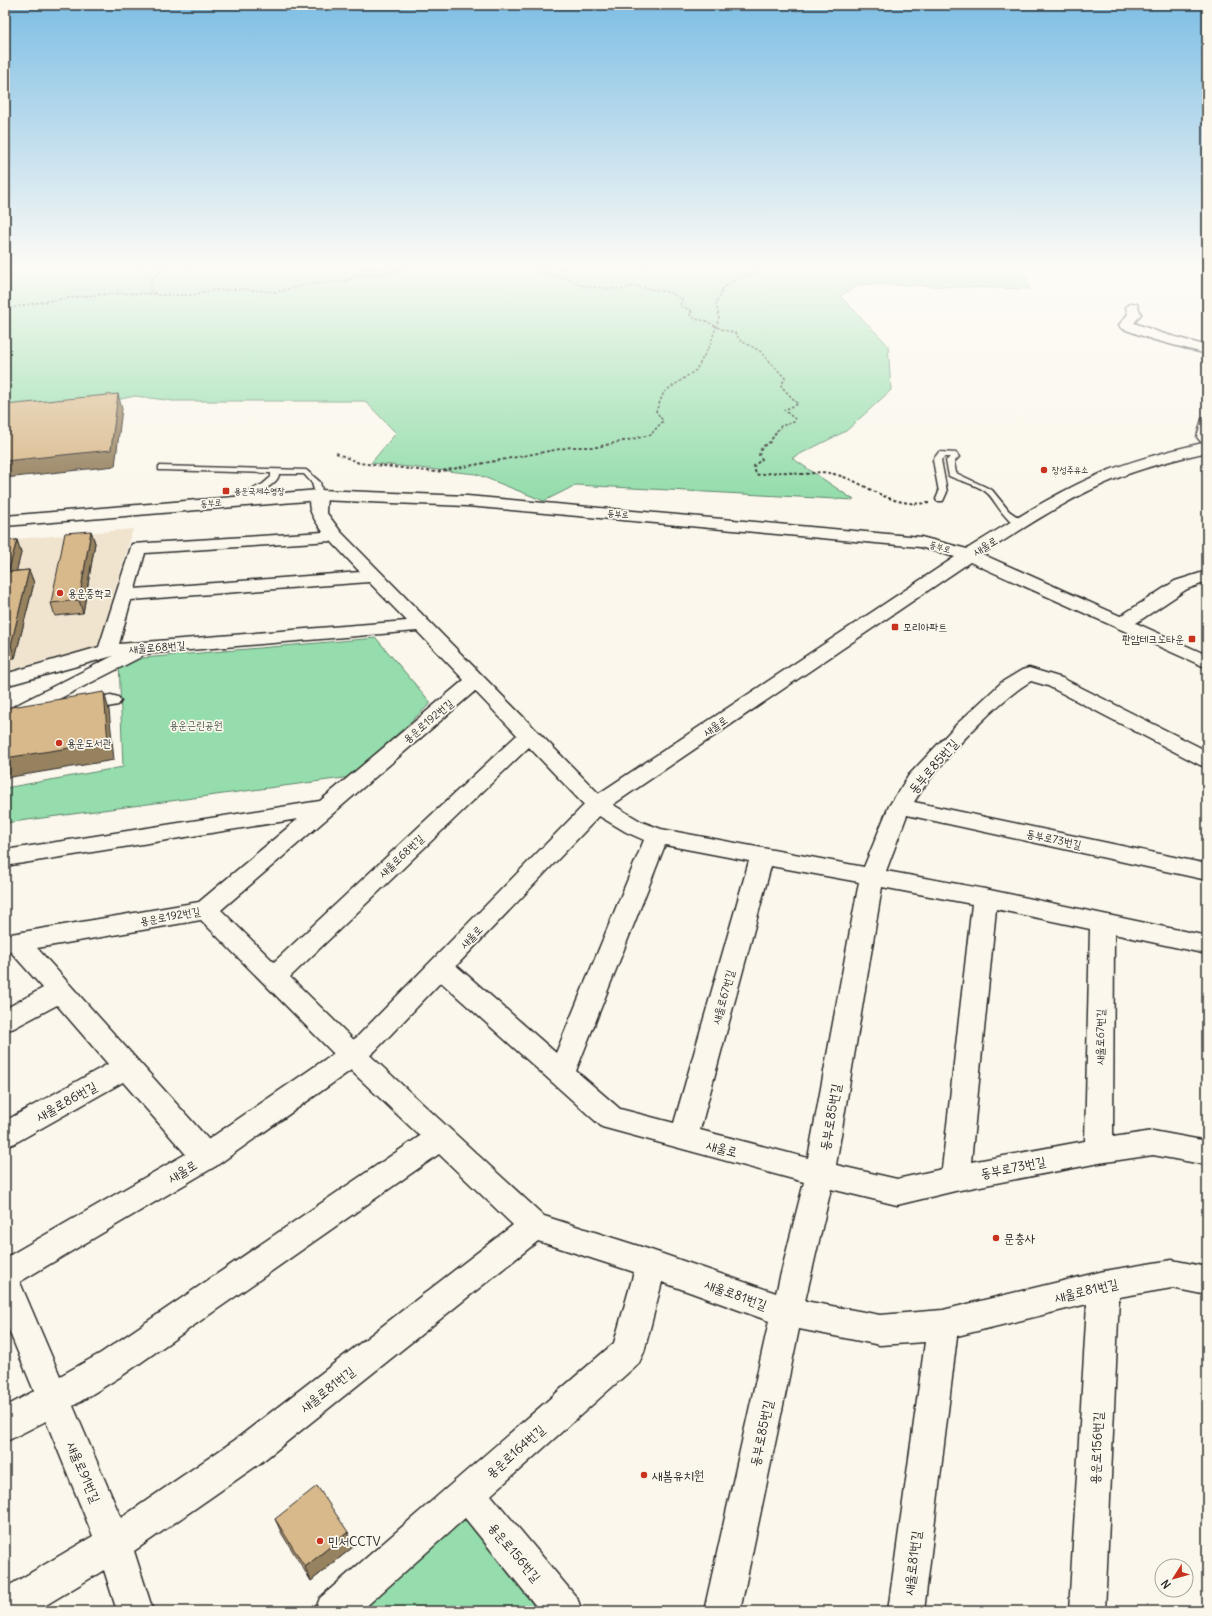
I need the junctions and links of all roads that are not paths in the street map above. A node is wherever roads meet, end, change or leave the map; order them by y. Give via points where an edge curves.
1 (1183, 343) edge
2 (1207, 350) edge
3 (1207, 422) edge
4 (1207, 440) edge
5 (1207, 447) edge
6 (162, 468) dead end
7 (276, 472) junction
8 (319, 495) junction
9 (940, 499) road end
10 (232, 502) junction
11 (5, 521) edge
12 (1022, 524) junction
13 (335, 536) junction
14 (969, 556) junction
15 (374, 576) junction
16 (1207, 576) edge
17 (124, 595) junction
18 (1123, 623) junction
19 (422, 625) junction
20 (142, 648) junction
21 (107, 651) junction
22 (1207, 662) edge
23 (5, 680) edge
24 (476, 680) junction
25 (111, 701) dead end
26 (5, 720) edge
27 (529, 735) junction
28 (1207, 760) edge
29 (597, 805) junction
30 (900, 806) junction
31 (324, 808) junction
32 (657, 836) junction
33 (762, 856) junction
34 (5, 858) edge
35 (1207, 872) edge
36 (872, 876) junction
37 (985, 898) junction
38 (206, 910) junction
39 (1102, 922) junction
40 (11, 943) edge
41 (1207, 946) edge
42 (442, 968) junction
43 (274, 978) junction
44 (60, 991) junction
45 (5, 1021) edge
46 (352, 1055) junction
47 (126, 1067) junction
48 (561, 1074) junction
49 (5, 1135) edge
50 (440, 1138) junction
51 (684, 1138) junction
52 (1099, 1151) junction
53 (1207, 1153) edge
54 (206, 1157) junction
55 (820, 1174) junction
56 (955, 1178) junction
57 (534, 1226) junction
58 (651, 1264) junction
59 (5, 1274) edge
60 (1207, 1281) edge
61 (5, 1283) edge
62 (1104, 1285) junction
63 (787, 1312) junction
64 (943, 1324) junction
65 (53, 1399) junction
66 (5, 1425) edge
67 (467, 1493) junction
68 (114, 1544) junction
69 (5, 1609) edge
70 (135, 1611) edge
71 (333, 1611) edge
72 (564, 1611) edge
73 (722, 1611) edge
74 (906, 1611) edge
75 (1087, 1611) edge

1 - 2 street
3 - 4 street
5 - 12 street, 새울로 via 1164,457 1113,474 1059,500
6 - 7 lane
7 - 8 lane via 306,472 316,482
7 - 10 lane via 275,478 266,486
8 - 10 street, 동부로
8 - 13 street via 318,512
8 - 14 street, 동부로 via 466,501 921,542
9 - 12 lane via 943,492 937,460 946,453 955,457 950,461 952,474 995,496 1009,516
10 - 11 street, 동부로
12 - 14 street, 새울로
13 - 15 street
13 - 17 street via 138,548
14 - 18 street, 동부로
14 - 29 street, 새울로
15 - 17 street
15 - 19 street
16 - 18 street via 1181,585
17 - 21 street
18 - 22 street, 동부로
19 - 20 street, 새울로68번길
19 - 24 street
20 - 21 street, 새울로68번길
20 - 26 street
21 - 23 street, 새울로68번길
24 - 27 street
24 - 31 street, 용운로192번길
25 - 26 street
27 - 29 street
27 - 43 street, 새울로68번길
28 - 30 street, 동부로85번길 via 1055,682 1029,674 1009,686 964,729 917,780
29 - 32 street via 634,827
29 - 42 street, 새울로
30 - 35 street, 동부로73번길
30 - 36 street, 동부로85번길
31 - 34 street
31 - 38 street, 용운로192번길
32 - 33 street
32 - 48 street
33 - 36 street
33 - 51 street, 새울로67번길
36 - 37 street
36 - 55 street, 동부로85번길
37 - 39 street
37 - 56 street
38 - 40 street, 용운로192번길
38 - 43 street
39 - 41 street
39 - 52 street, 새울로67번길
40 - 44 street
42 - 46 street, 새울로
42 - 48 street, 새울로
43 - 46 street
44 - 45 street
44 - 47 street
46 - 50 street, 새울로81번길
46 - 54 street, 새울로
47 - 49 street, 새울로86번길
47 - 54 street
48 - 51 street, 새울로 via 612,1119
50 - 57 street, 새울로81번길
50 - 65 street via 112,1364
51 - 55 street, 새울로
52 - 53 street, 동부로73번길 via 1153,1143
52 - 56 street, 동부로73번길
54 - 59 street, 새울로
55 - 56 street, 동부로73번길 via 897,1192
55 - 63 street, 동부로85번길
57 - 58 street, 새울로81번길
57 - 68 street, 새울로81번길 via 247,1452
58 - 63 street, 새울로81번길
58 - 67 street, 용운로164번길 via 628,1352
60 - 62 street, 새울로81번길 via 1172,1274
61 - 65 street, 새울로91번길
62 - 64 street, 새울로81번길
62 - 75 street, 용운로156번길
63 - 64 street, 새울로81번길 via 880,1330
63 - 73 street, 동부로85번길
64 - 74 street, 새울로81번길
65 - 66 street
65 - 68 street, 새울로91번길
67 - 71 street, 용운로164번길
67 - 72 street, 용운로156번길
68 - 69 street
68 - 70 street, 새울로91번길

